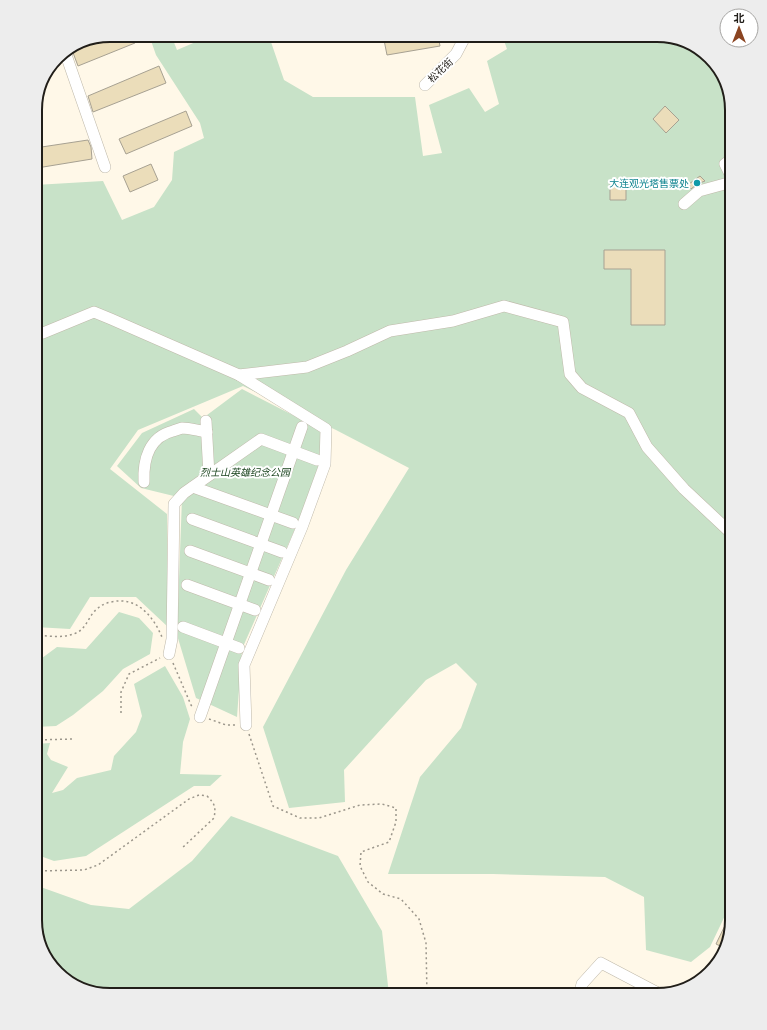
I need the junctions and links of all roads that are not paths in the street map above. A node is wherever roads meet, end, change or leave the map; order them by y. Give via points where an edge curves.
1 (462, 42) edge
2 (67, 58) edge
3 (425, 85) dead end
4 (105, 167) dead end
5 (725, 184) edge
6 (684, 204) dead end
7 (42, 333) edge
8 (239, 375) junction
9 (206, 420) dead end
10 (302, 427) dead end
11 (207, 432) junction
12 (294, 451) junction
13 (317, 460) dead end
14 (209, 476) junction
15 (144, 482) dead end
16 (193, 487) junction
17 (271, 515) junction
18 (192, 519) dead end
19 (293, 523) dead end
20 (725, 527) edge
21 (261, 544) junction
22 (190, 551) dead end
23 (282, 552) dead end
24 (250, 573) junction
25 (269, 580) dead end
26 (187, 586) dead end
27 (239, 604) junction
28 (255, 610) dead end
29 (183, 627) dead end
30 (225, 643) junction
31 (239, 648) dead end
32 (169, 654) road end
33 (200, 716) road end
34 (246, 724) road end
35 (581, 988) edge
36 (649, 988) edge

1 - 3 street, 松花街 via 456,54
2 - 4 street
5 - 6 street via 700,191
7 - 8 street via 94,312
8 - 20 street via 307,367 390,331 453,321 504,306 563,322 570,374 582,388 629,413 647,447 684,489
8 - 34 street via 326,429 325,464 302,527 244,665
9 - 11 street
10 - 12 street
11 - 14 street
11 - 15 street via 182,428 157,438 143,470
12 - 13 street
12 - 14 street via 261,439
12 - 17 street
14 - 16 street
16 - 17 street
16 - 32 street via 174,504 172,639
17 - 19 street
17 - 21 street
18 - 21 street
21 - 23 street
21 - 24 street
22 - 24 street
24 - 25 street
24 - 27 street
26 - 27 street
27 - 28 street
27 - 30 street
29 - 30 street
30 - 31 street
30 - 33 street
35 - 36 street via 601,963

